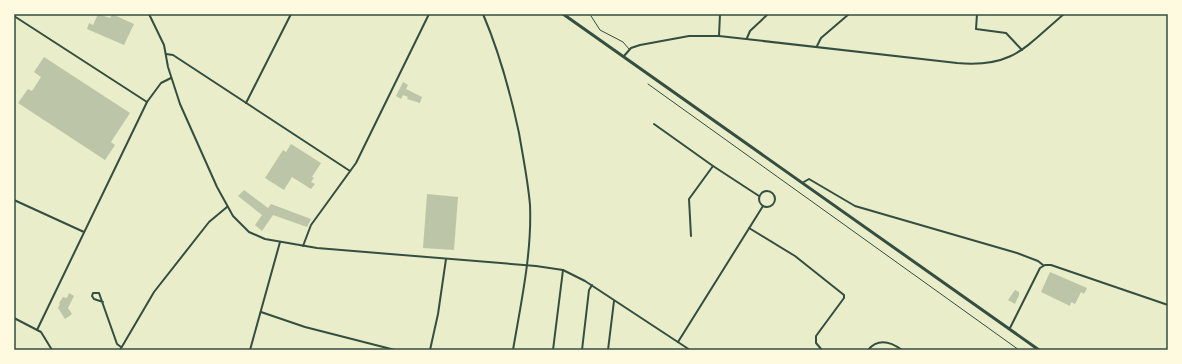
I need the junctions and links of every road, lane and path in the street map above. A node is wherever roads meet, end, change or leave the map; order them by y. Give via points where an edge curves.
1 (150, 14) edge
2 (291, 14) edge
3 (429, 14) edge
4 (483, 14) edge
5 (562, 14) edge
6 (720, 14) edge
7 (768, 14) edge
8 (849, 14) edge
9 (977, 14) edge
10 (1064, 14) edge
11 (14, 16) edge
12 (591, 16) dead end
13 (719, 36) junction
14 (747, 38) junction
15 (817, 46) junction
16 (629, 50) junction
17 (1022, 50) junction
18 (166, 54) junction
19 (624, 56) junction
20 (172, 78) junction
21 (648, 84) dead end
22 (148, 102) junction
23 (246, 103) junction
24 (654, 124) dead end
25 (713, 166) junction
26 (350, 170) junction
27 (802, 182) junction
28 (759, 196) junction
29 (14, 200) edge
30 (763, 206) junction
31 (227, 207) junction
32 (749, 228) junction
33 (84, 232) junction
34 (691, 236) dead end
35 (280, 242) junction
36 (303, 246) junction
37 (446, 259) junction
38 (526, 265) junction
39 (1043, 265) junction
40 (563, 270) junction
41 (592, 285) junction
42 (614, 301) junction
43 (103, 302) junction
44 (1168, 305) edge
45 (261, 312) junction
46 (14, 318) edge
47 (1010, 328) junction
48 (37, 330) junction
49 (678, 342) junction
50 (120, 349) edge
51 (52, 350) edge
52 (250, 350) edge
53 (395, 350) edge
54 (430, 350) edge
55 (513, 350) edge
56 (553, 350) edge
57 (582, 350) edge
58 (608, 350) edge
59 (690, 350) edge
60 (822, 350) edge
61 (868, 350) edge
62 (902, 350) edge
63 (1019, 350) edge
64 (1039, 350) edge

1 - 18 street
2 - 23 street
3 - 26 street via 356,163
4 - 38 street via 499,51 524,158 530,206
5 - 19 main road
6 - 13 street
7 - 14 street via 750,31
8 - 15 street via 821,38
9 - 17 street via 976,29 1006,32
10 - 17 street
11 - 22 street
12 - 16 lane via 600,30 623,42
13 - 14 street
13 - 16 street via 689,36 644,44
14 - 15 street
15 - 17 street via 987,64 1008,58
16 - 19 street
18 - 20 street
18 - 23 street via 171,54
19 - 27 main road
20 - 22 street via 161,83
20 - 31 street via 180,104
21 - 63 path
22 - 33 street
23 - 26 street
24 - 25 street
25 - 28 street
25 - 34 street via 689,199
26 - 36 street via 311,224
27 - 39 street via 809,179 855,206 1017,253
27 - 47 main road
28 - 30 street
28 - 30 street via 768,191 775,197 772,205
29 - 33 street
30 - 32 street
31 - 35 street via 249,232
31 - 50 street via 210,221 154,292
32 - 49 street
32 - 60 street via 795,256 845,296 816,336 816,342
33 - 48 street
35 - 36 street
35 - 45 street
36 - 37 street
37 - 38 street
37 - 54 street
38 - 40 street
38 - 55 street
39 - 44 street via 1051,265
39 - 47 street via 1038,270
40 - 41 street
40 - 56 street
41 - 42 street
41 - 57 street via 588,290
42 - 49 street
42 - 58 street
43 - 43 street via 99,293 93,293 94,299
43 - 50 street
45 - 52 street
45 - 53 street via 305,327
46 - 48 street
47 - 64 main road
48 - 51 street
49 - 59 street
61 - 62 street via 882,342

